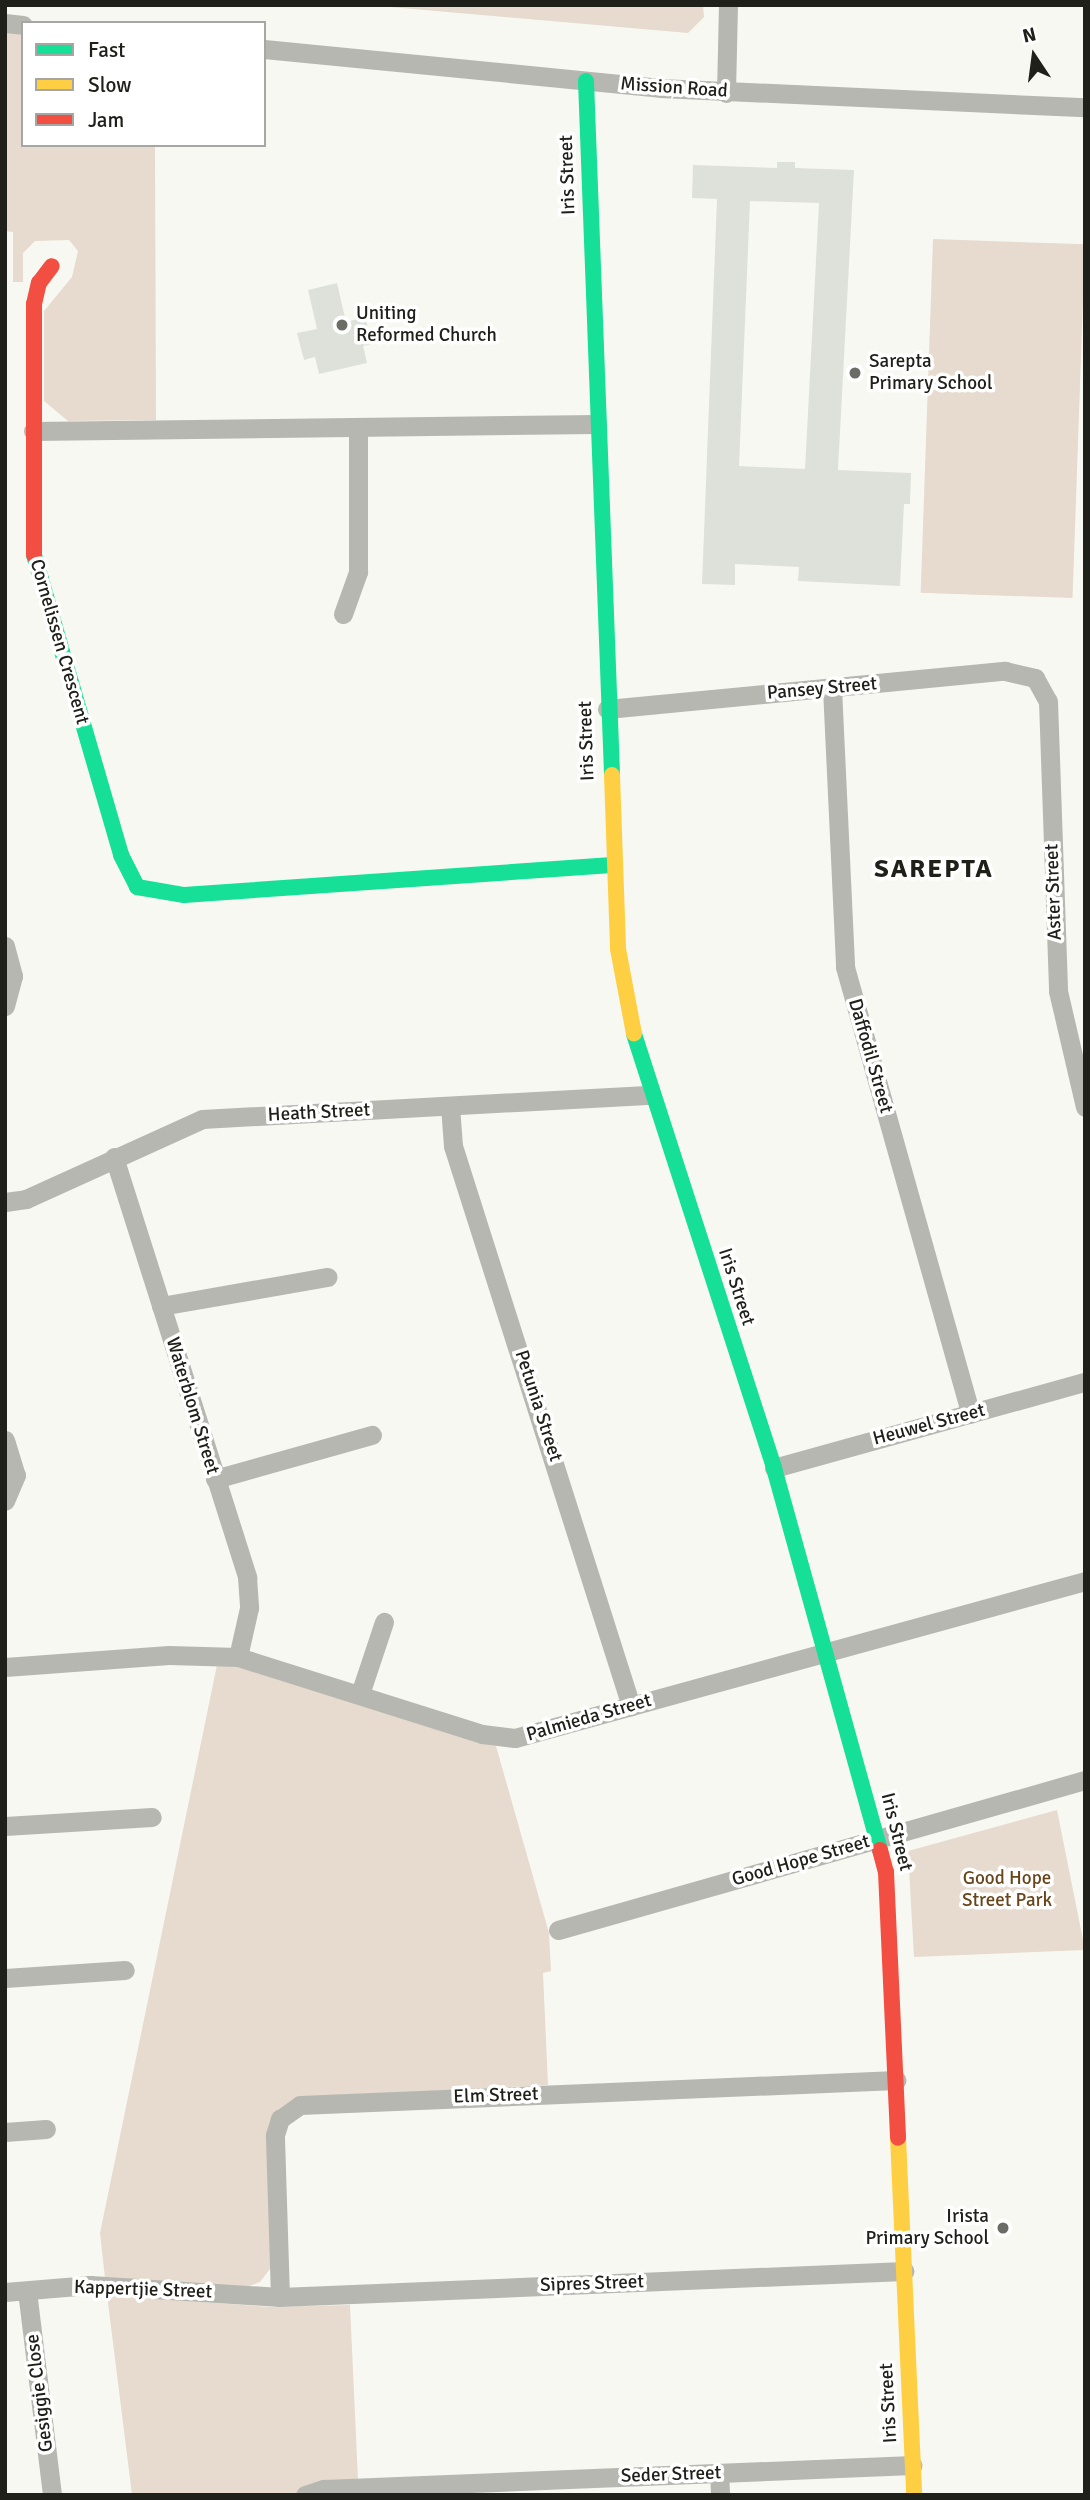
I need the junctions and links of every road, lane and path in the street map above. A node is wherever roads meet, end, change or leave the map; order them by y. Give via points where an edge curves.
1 (728, 5) edge
2 (266, 49) edge
3 (586, 81) junction
4 (726, 93) junction
5 (1085, 107) edge
6 (52, 266) dead end
7 (597, 424) junction
8 (358, 427) junction
9 (33, 431) junction
10 (343, 614) dead end
11 (1035, 678) joint
12 (832, 688) junction
13 (607, 709) junction
14 (612, 865) junction
15 (5, 946) edge
16 (5, 1006) edge
17 (651, 1095) junction
18 (450, 1106) junction
19 (1085, 1107) edge
20 (114, 1157) junction
21 (5, 1202) edge
22 (327, 1277) dead end
23 (161, 1306) junction
24 (1085, 1382) edge
25 (971, 1414) junction
26 (372, 1435) dead end
27 (5, 1440) edge
28 (774, 1468) junction
29 (215, 1479) junction
30 (5, 1501) edge
31 (1085, 1581) edge
32 (384, 1622) dead end
33 (825, 1653) junction
34 (238, 1657) junction
35 (5, 1667) edge
36 (360, 1694) junction
37 (631, 1706) junction
38 (1085, 1780) edge
39 (152, 1817) dead end
40 (5, 1826) edge
41 (878, 1839) junction
42 (558, 1930) dead end
43 (125, 1970) dead end
44 (5, 1978) edge
45 (896, 2080) junction
46 (46, 2129) dead end
47 (5, 2132) edge
48 (904, 2271) junction
49 (27, 2291) junction
50 (5, 2292) edge
51 (280, 2297) junction
52 (913, 2465) junction
53 (719, 2473) junction
54 (52, 2495) edge
55 (305, 2495) edge
56 (720, 2495) edge
57 (914, 2495) edge

1 - 4 street
2 - 3 street, Mission Road
3 - 4 street, Mission Road
3 - 7 street, Iris Street
4 - 5 street, Mission Road
6 - 9 street via 39,283 34,304
7 - 8 street
7 - 13 street, Iris Street
8 - 9 street
8 - 10 street via 358,572
9 - 14 street, Cornelissen Crescent via 35,566 121,855 136,887 184,895
11 - 12 street, Pansey Street via 1004,671
11 - 19 street, Aster Street via 1048,701 1058,991
12 - 13 street, Pansey Street
12 - 25 street, Daffodil Street via 845,967
13 - 14 street, Iris Street
14 - 17 street, Iris Street via 622,980
15 - 16 street via 13,985
17 - 18 street, Heath Street
17 - 28 street, Iris Street
18 - 20 street, Heath Street via 202,1119
18 - 37 street, Petunia Street via 453,1146
20 - 21 street, Heath Street via 26,1199
20 - 23 street, Waterblom Street
22 - 23 street
23 - 29 street, Waterblom Street
24 - 25 street, Heuwel Street
25 - 28 street, Heuwel Street
26 - 29 street
27 - 30 street via 16,1475
28 - 33 street, Iris Street
29 - 34 street, Waterblom Street via 248,1587
31 - 33 street, Palmieda Street
32 - 36 street
33 - 37 street, Palmieda Street
33 - 41 street, Iris Street
34 - 35 street, Palmieda Street via 169,1655
34 - 36 street, Palmieda Street
36 - 37 street, Palmieda Street via 499,1738 528,1736
38 - 41 street, Good Hope Street
39 - 40 street
41 - 42 street, Good Hope Street
41 - 45 street, Iris Street via 892,1931
43 - 44 street
45 - 48 street, Iris Street
45 - 51 street, Elm Street via 300,2105 284,2114 275,2135
46 - 47 street
48 - 51 street, Sipres Street
48 - 52 street, Iris Street
49 - 50 street, Kappertjie Street
49 - 51 street, Kappertjie Street via 127,2286
49 - 54 street, Gesiggie Close
52 - 53 street, Seder Street
52 - 57 street, Iris Street
53 - 55 street, Seder Street via 324,2489
53 - 56 street

